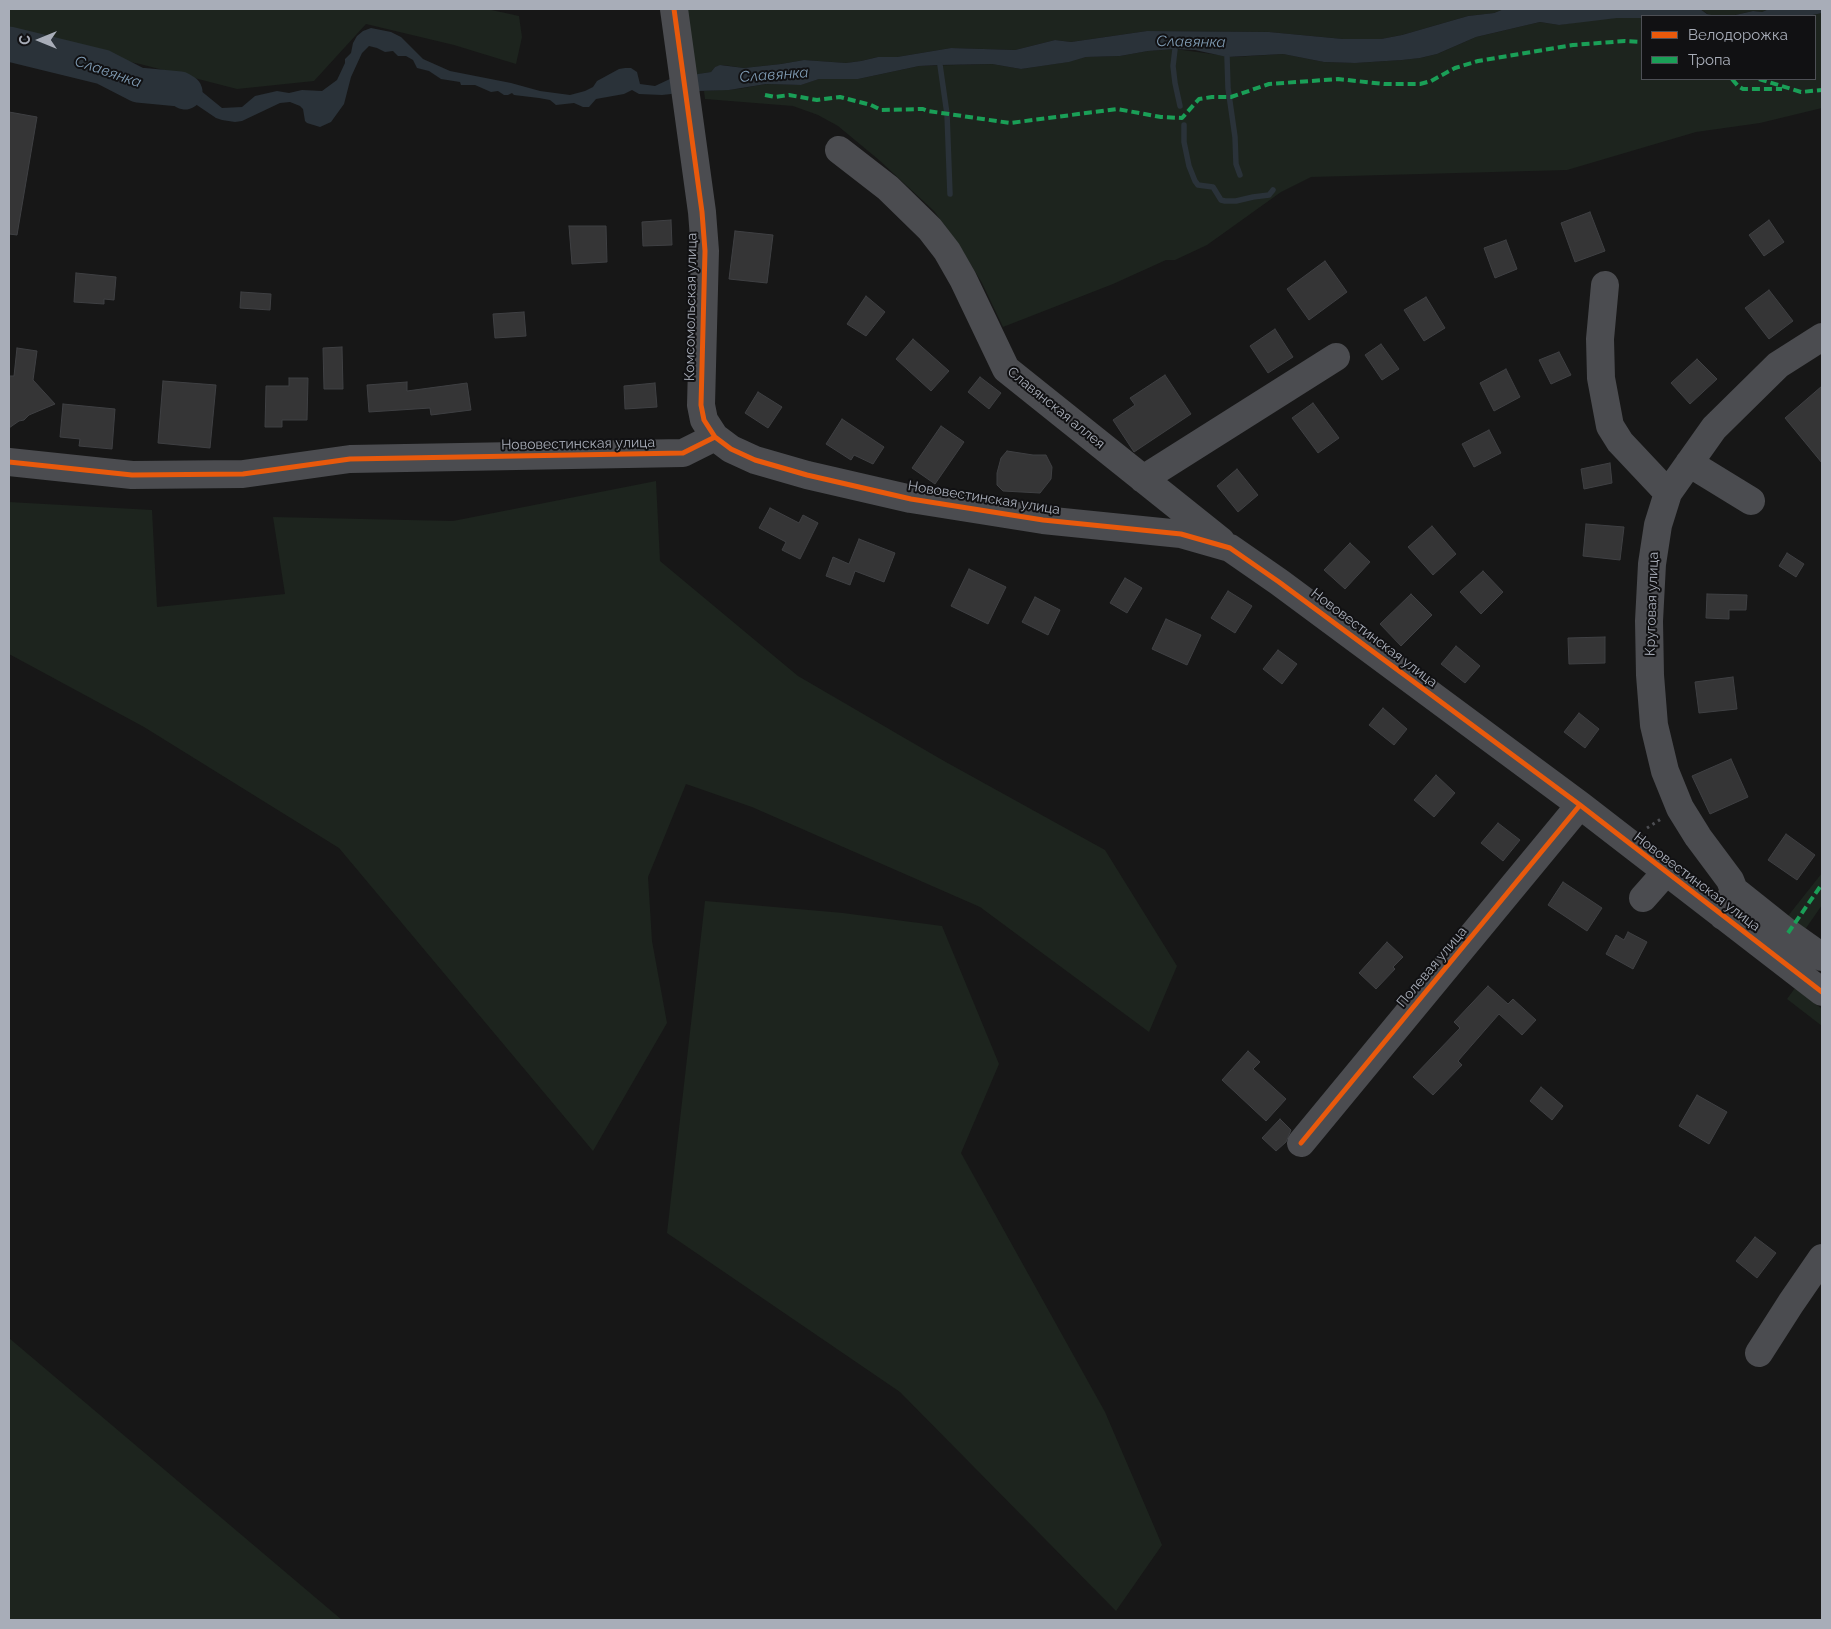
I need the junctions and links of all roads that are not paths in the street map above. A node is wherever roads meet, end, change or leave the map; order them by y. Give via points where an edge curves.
1 (674, 9) edge
2 (839, 150) dead end
3 (1605, 285) dead end
4 (1822, 337) edge
5 (1336, 357) dead end
6 (715, 437) junction
7 (9, 462) edge
8 (1689, 463) junction
9 (1143, 478) junction
10 (1668, 493) junction
11 (1751, 502) dead end
12 (1230, 548) junction
13 (1580, 805) junction
14 (1666, 872) junction
15 (1734, 890) junction
16 (1643, 898) dead end
17 (1723, 916) junction
18 (1822, 957) edge
19 (1821, 989) edge
20 (1301, 1143) dead end
21 (1822, 1258) edge
22 (1759, 1353) dead end

1 - 6 street, Комсомольская улица via 705,251 701,405 704,420
2 - 9 street, Славянская аллея via 900,199 947,250 1006,369
3 - 10 street via 1600,339 1601,378 1610,426 1620,442
4 - 8 street, Круговая улица via 1778,364 1714,428
5 - 9 street
6 - 7 street, Нововестинская улица via 683,453 350,459 243,474 132,475
6 - 12 street, Нововестинская улица via 755,460 912,499 1043,520 1181,534
8 - 10 street, Круговая улица
8 - 11 street
9 - 12 street, Славянская аллея
10 - 15 street, Круговая улица via 1658,525 1652,564 1649,621 1654,725 1665,771 1680,808
12 - 13 street, Нововестинская улица
13 - 14 street, Нововестинская улица
13 - 20 street, Полевая улица
14 - 16 street
14 - 17 street, Нововестинская улица
15 - 17 street
15 - 18 street
17 - 19 street, Нововестинская улица
21 - 22 street

